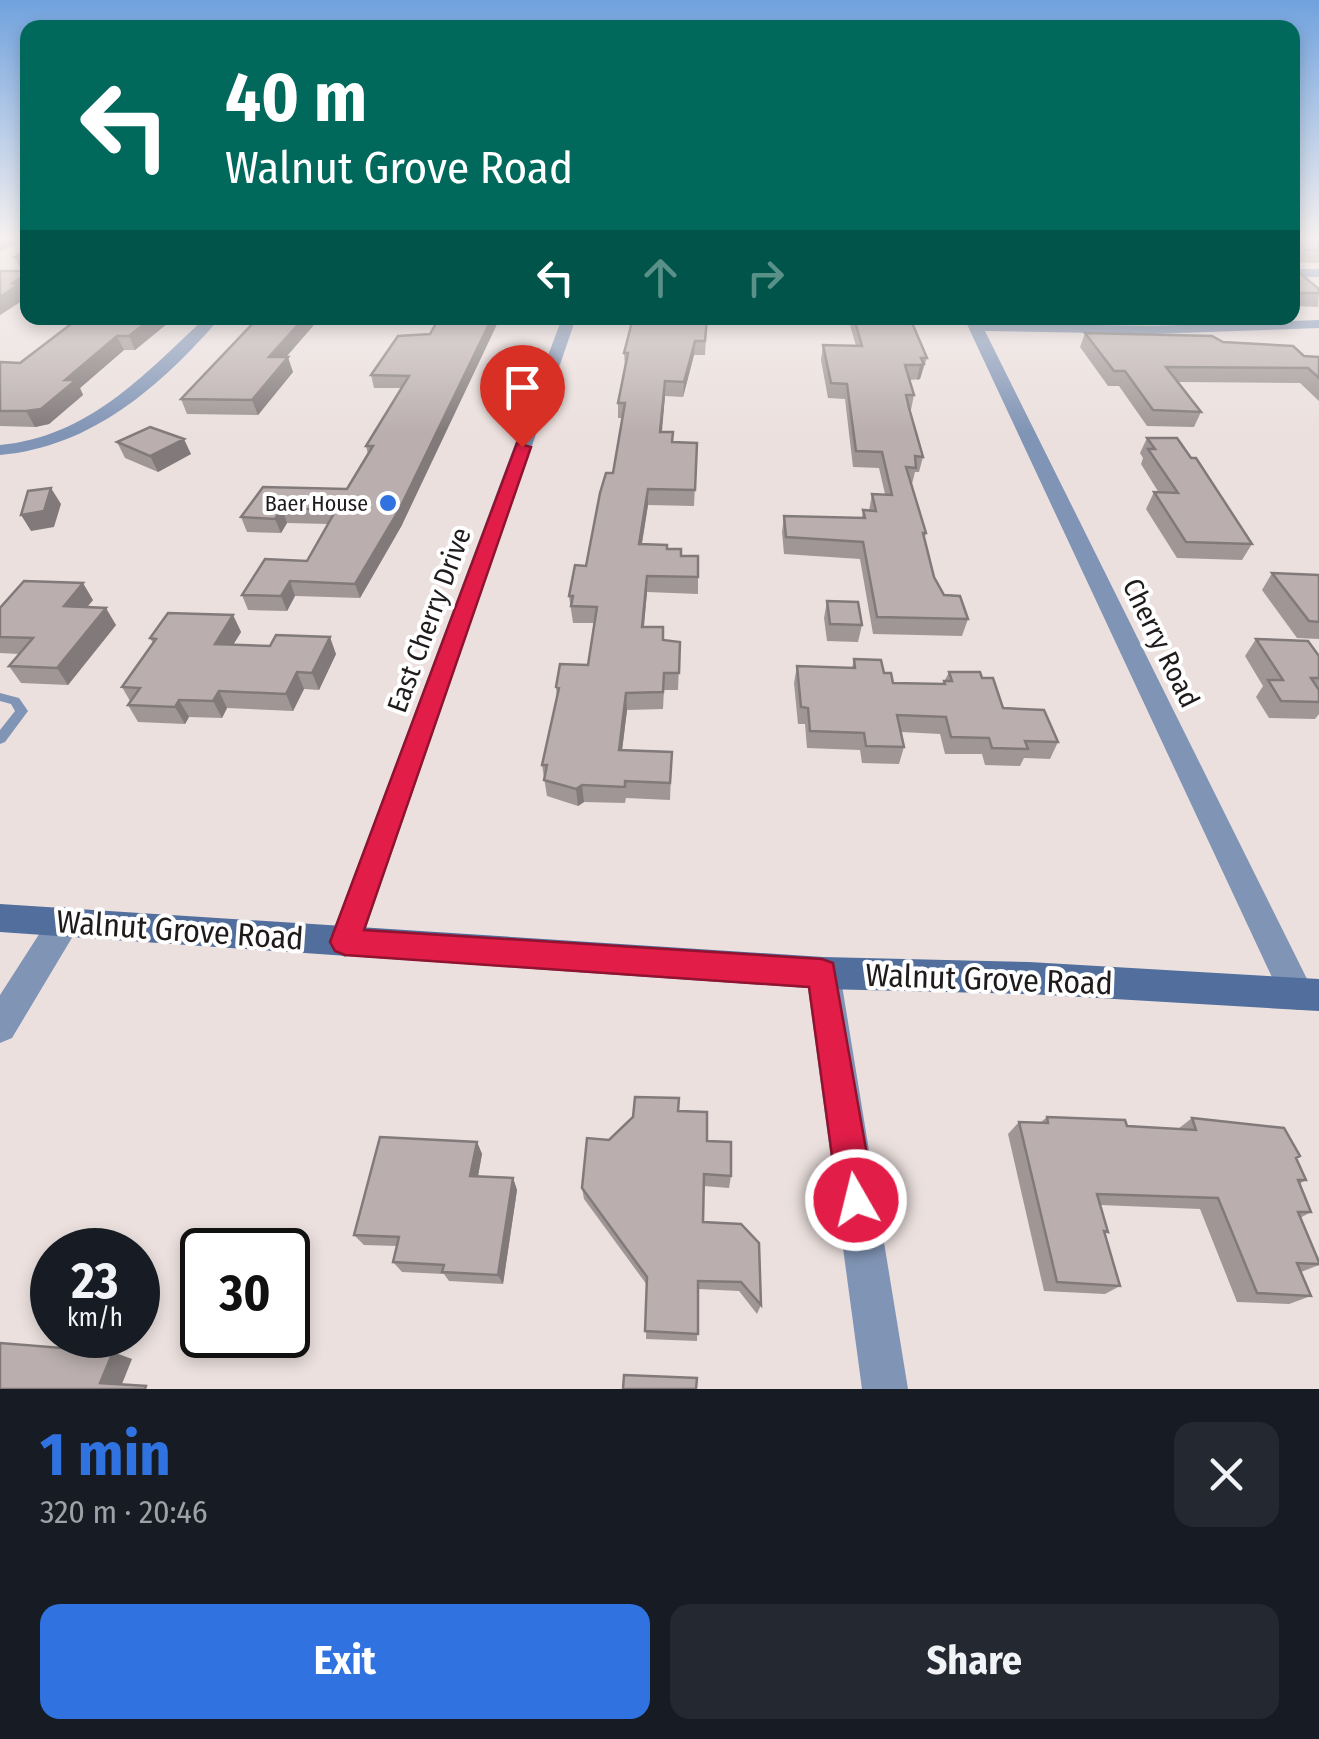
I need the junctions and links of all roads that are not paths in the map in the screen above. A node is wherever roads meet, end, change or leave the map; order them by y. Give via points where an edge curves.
1 (205, 325) edge
2 (565, 325) edge
3 (975, 325) edge
4 (1041, 325) edge
5 (1291, 325) edge
6 (0, 450) edge
7 (0, 697) edge
8 (0, 739) edge
9 (0, 918) edge
10 (65, 921) junction
11 (345, 942) junction
12 (822, 973) junction
13 (1308, 994) edge
14 (0, 1026) edge
15 (885, 1389) edge

1 - 6 street via 109,413 71,438 27,451
2 - 11 street, East Cherry Drive
3 - 13 street, Cherry Road
4 - 5 street
7 - 8 lane via 22,711
9 - 10 main road, Walnut Grove Road
10 - 11 main road, Walnut Grove Road
10 - 14 street
11 - 12 main road, Walnut Grove Road
12 - 13 main road, Walnut Grove Road
12 - 15 street

